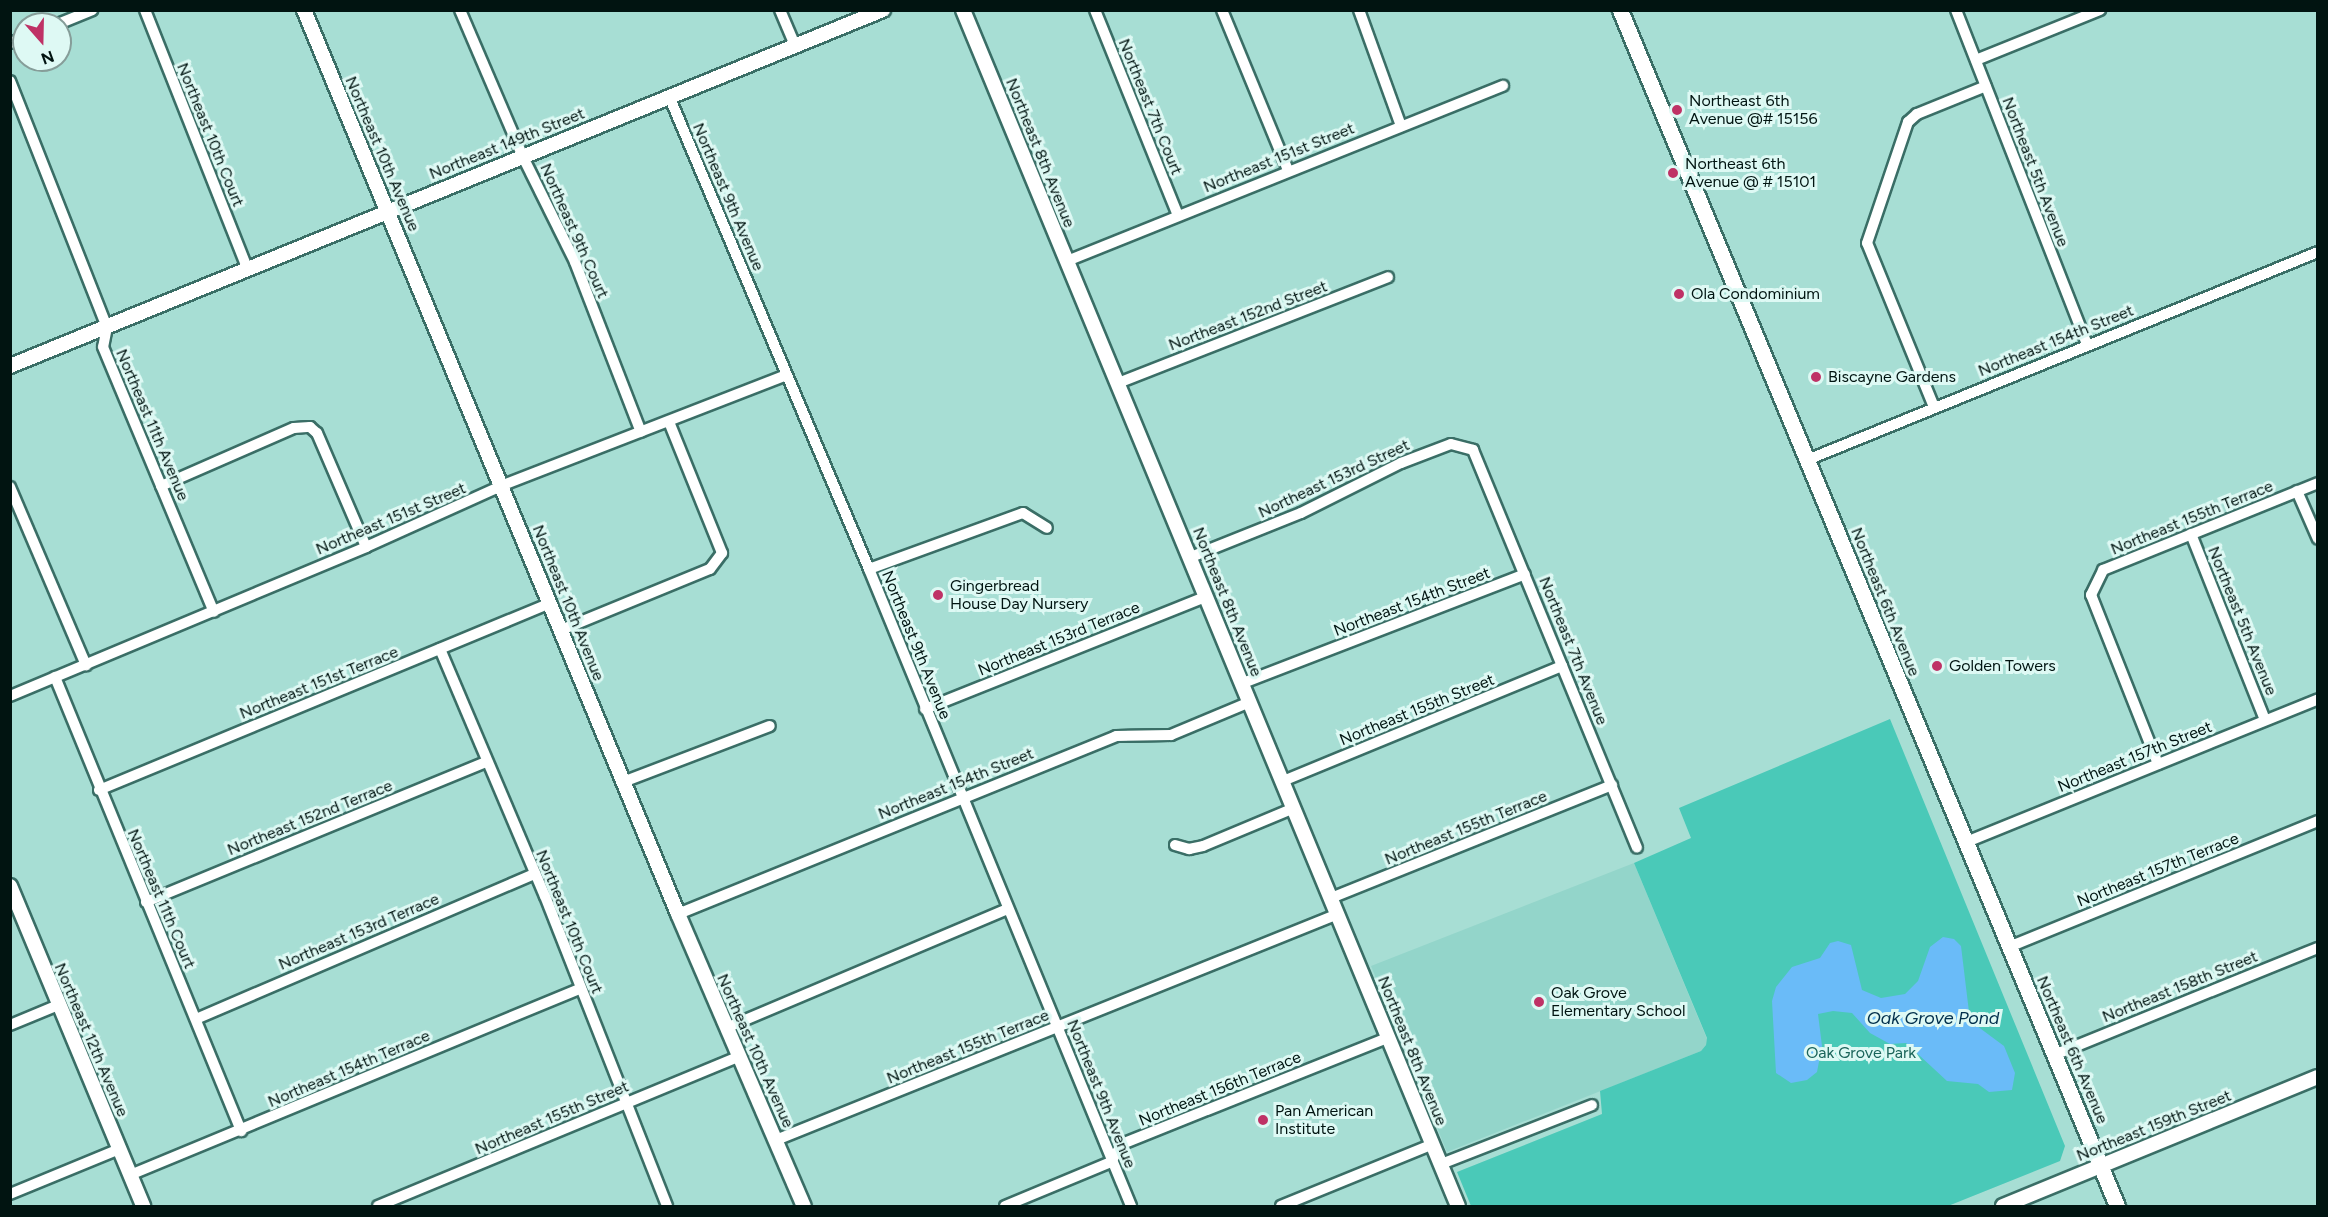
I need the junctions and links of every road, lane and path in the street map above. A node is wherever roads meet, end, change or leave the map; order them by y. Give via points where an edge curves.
1 (92, 10) edge
2 (145, 10) edge
3 (304, 10) edge
4 (460, 10) edge
5 (780, 10) edge
6 (883, 10) edge
7 (963, 10) edge
8 (1095, 10) edge
9 (1222, 10) edge
10 (1359, 10) edge
11 (1620, 10) edge
12 (1956, 10) edge
13 (2100, 10) edge
14 (72, 18) edge
15 (795, 46) junction
16 (1976, 60) junction
17 (10, 81) edge
18 (1503, 86) dead end
19 (1986, 86) junction
20 (669, 96) junction
21 (1401, 126) junction
22 (522, 155) junction
23 (1288, 170) junction
24 (388, 210) junction
25 (1178, 215) junction
26 (2318, 252) edge
27 (1067, 261) junction
28 (248, 270) junction
29 (1388, 277) dead end
30 (106, 327) junction
31 (2086, 344) junction
32 (10, 366) edge
33 (786, 375) junction
34 (1118, 383) junction
35 (1934, 407) junction
36 (669, 422) junction
37 (641, 432) junction
38 (1808, 460) junction
39 (1482, 466) joint
40 (2318, 483) edge
41 (503, 485) junction
42 (161, 486) junction
43 (10, 487) edge
44 (2297, 491) junction
45 (1047, 528) dead end
46 (2191, 534) junction
47 (2318, 539) edge
48 (366, 547) junction
49 (1191, 557) junction
50 (869, 569) junction
51 (1525, 574) junction
52 (1205, 597) junction
53 (550, 603) junction
54 (214, 612) junction
55 (561, 630) junction
56 (440, 649) junction
57 (86, 665) junction
58 (1562, 666) junction
59 (55, 677) junction
60 (1242, 683) junction
61 (10, 696) edge
62 (2318, 699) edge
63 (1250, 702) junction
64 (925, 709) junction
65 (2265, 720) junction
66 (770, 726) dead end
67 (486, 762) junction
68 (2158, 765) junction
69 (1283, 781) junction
70 (623, 782) junction
71 (1612, 785) junction
72 (99, 790) junction
73 (962, 799) junction
74 (1294, 808) junction
75 (2318, 821) edge
76 (1964, 843) junction
77 (1175, 845) dead end
78 (1637, 847) dead end
79 (535, 874) junction
80 (10, 886) edge
81 (1331, 898) junction
82 (146, 903) junction
83 (1006, 909) junction
84 (678, 914) junction
85 (1338, 914) junction
86 (2009, 947) junction
87 (2318, 948) edge
88 (579, 989) junction
89 (58, 1005) junction
90 (196, 1020) junction
91 (10, 1025) edge
92 (1057, 1027) junction
93 (726, 1028) junction
94 (1389, 1037) junction
95 (2054, 1055) junction
96 (738, 1057) junction
97 (2318, 1077) edge
98 (626, 1104) junction
99 (1592, 1106) dead end
100 (241, 1131) junction
101 (777, 1140) junction
102 (1433, 1144) junction
103 (119, 1149) junction
104 (1111, 1162) junction
105 (1441, 1164) junction
106 (2101, 1166) junction
107 (130, 1175) junction
108 (10, 1194) edge
109 (143, 1206) edge
110 (378, 1206) edge
111 (667, 1206) edge
112 (804, 1206) edge
113 (1005, 1206) edge
114 (1131, 1206) edge
115 (1281, 1206) edge
116 (1458, 1206) edge
117 (2003, 1206) edge
118 (2117, 1206) edge

1 - 14 street
2 - 28 street, Northeast 10th Court
3 - 24 street, Northeast 10th Avenue
4 - 22 street, Northeast 9th Court
5 - 15 street
6 - 15 street, Northeast 149th Street
7 - 27 street, Northeast 8th Avenue
8 - 25 street, Northeast 7th Court
9 - 23 street
10 - 21 street
11 - 38 main road, Northeast 6th Avenue
12 - 16 street, Northeast 5th Avenue
13 - 16 street
15 - 20 street, Northeast 149th Street
16 - 19 street, Northeast 5th Avenue
17 - 30 street, Northeast 11th Avenue
18 - 21 street, Northeast 151st Street
19 - 31 street, Northeast 5th Avenue
19 - 35 street via 1917,114 1908,122 1867,243
20 - 22 street, Northeast 149th Street
20 - 33 street, Northeast 9th Avenue
21 - 23 street, Northeast 151st Street
22 - 24 street, Northeast 149th Street
22 - 37 street, Northeast 9th Court via 575,262
23 - 25 street, Northeast 151st Street
24 - 28 street, Northeast 149th Street
24 - 41 street, Northeast 10th Avenue
25 - 27 street, Northeast 151st Street
26 - 31 street, Northeast 154th Street
27 - 34 street, Northeast 8th Avenue
28 - 30 street, Northeast 149th Street
29 - 34 street, Northeast 152nd Street
30 - 32 street, Northeast 149th Street
30 - 42 street, Northeast 11th Avenue via 103,347
31 - 35 street, Northeast 154th Street
33 - 36 street, Northeast 151st Street
33 - 50 street, Northeast 9th Avenue
34 - 49 street, Northeast 8th Avenue
35 - 38 street, Northeast 154th Street
36 - 37 street, Northeast 151st Street
36 - 55 street via 722,553 710,569
37 - 41 street, Northeast 151st Street
38 - 76 main road, Northeast 6th Avenue
39 - 49 street, Northeast 153rd Street via 1473,450 1451,444 1301,513
39 - 51 street, Northeast 7th Avenue
40 - 44 street, Northeast 155th Terrace
41 - 48 street, Northeast 151st Street
41 - 53 street, Northeast 10th Avenue
42 - 48 street via 294,428 310,427 317,433
42 - 54 street, Northeast 11th Avenue
43 - 57 street
44 - 46 street, Northeast 155th Terrace
44 - 47 street
45 - 50 street via 1023,513
46 - 65 street, Northeast 5th Avenue
46 - 68 street, Northeast 155th Terrace via 2103,570 2091,595
48 - 54 street, Northeast 151st Street
49 - 52 street, Northeast 8th Avenue
50 - 64 street, Northeast 9th Avenue
51 - 58 street, Northeast 7th Avenue
51 - 60 street, Northeast 154th Street
52 - 60 street, Northeast 8th Avenue
52 - 64 street, Northeast 153rd Terrace
53 - 55 street, Northeast 10th Avenue
53 - 56 street, Northeast 151st Terrace
54 - 57 street, Northeast 151st Street
55 - 70 street, Northeast 10th Avenue
56 - 67 street, Northeast 10th Court
56 - 72 street, Northeast 151st Terrace
57 - 59 street, Northeast 151st Street
58 - 69 street, Northeast 155th Street
58 - 71 street, Northeast 7th Avenue
59 - 61 street, Northeast 151st Street
59 - 72 street, Northeast 11th Court
60 - 63 street, Northeast 8th Avenue
62 - 65 street, Northeast 157th Street
63 - 69 street, Northeast 8th Avenue
63 - 73 street, Northeast 154th Street via 1171,735 1116,736
64 - 73 street, Northeast 9th Avenue
65 - 68 street, Northeast 157th Street
66 - 70 street
67 - 79 street, Northeast 10th Court
67 - 82 street, Northeast 152nd Terrace
68 - 76 street, Northeast 157th Street
69 - 74 street, Northeast 8th Avenue
70 - 84 street, Northeast 10th Avenue
71 - 78 street, Northeast 7th Avenue
71 - 81 street, Northeast 155th Terrace
72 - 82 street, Northeast 11th Court
73 - 83 street, Northeast 9th Avenue
73 - 84 street, Northeast 154th Street
74 - 77 street via 1203,846 1189,849
74 - 81 street, Northeast 8th Avenue
75 - 86 street, Northeast 157th Terrace
76 - 86 main road, Northeast 6th Avenue
79 - 88 street, Northeast 10th Court
79 - 90 street, Northeast 153rd Terrace
80 - 89 street, Northeast 12th Avenue
81 - 85 street, Northeast 8th Avenue
82 - 90 street, Northeast 11th Court
83 - 92 street, Northeast 9th Avenue
83 - 93 street
84 - 93 street, Northeast 10th Avenue
85 - 92 street, Northeast 155th Terrace
85 - 94 street, Northeast 8th Avenue
86 - 95 main road, Northeast 6th Avenue
87 - 95 street, Northeast 158th Street
88 - 98 street, Northeast 10th Court
88 - 100 street, Northeast 154th Terrace
89 - 91 street
89 - 103 street, Northeast 12th Avenue
90 - 100 street, Northeast 11th Court
92 - 101 street, Northeast 155th Terrace
92 - 104 street, Northeast 9th Avenue
93 - 96 street, Northeast 10th Avenue
94 - 102 street, Northeast 8th Avenue
94 - 104 street, Northeast 156th Terrace via 1122,1144
95 - 106 main road, Northeast 6th Avenue
96 - 98 street, Northeast 155th Street
96 - 101 street, Northeast 10th Avenue
97 - 106 street, Northeast 159th Street
98 - 110 street, Northeast 155th Street
98 - 111 street, Northeast 10th Court
99 - 105 street
100 - 107 street, Northeast 154th Terrace
101 - 112 street, Northeast 10th Avenue
102 - 105 street, Northeast 8th Avenue
102 - 115 street
103 - 107 street, Northeast 12th Avenue
103 - 108 street
104 - 113 street, Northeast 156th Terrace
104 - 114 street, Northeast 9th Avenue
105 - 116 street, Northeast 8th Avenue
106 - 117 street, Northeast 159th Street
106 - 118 main road, Northeast 6th Avenue
107 - 109 street, Northeast 12th Avenue

